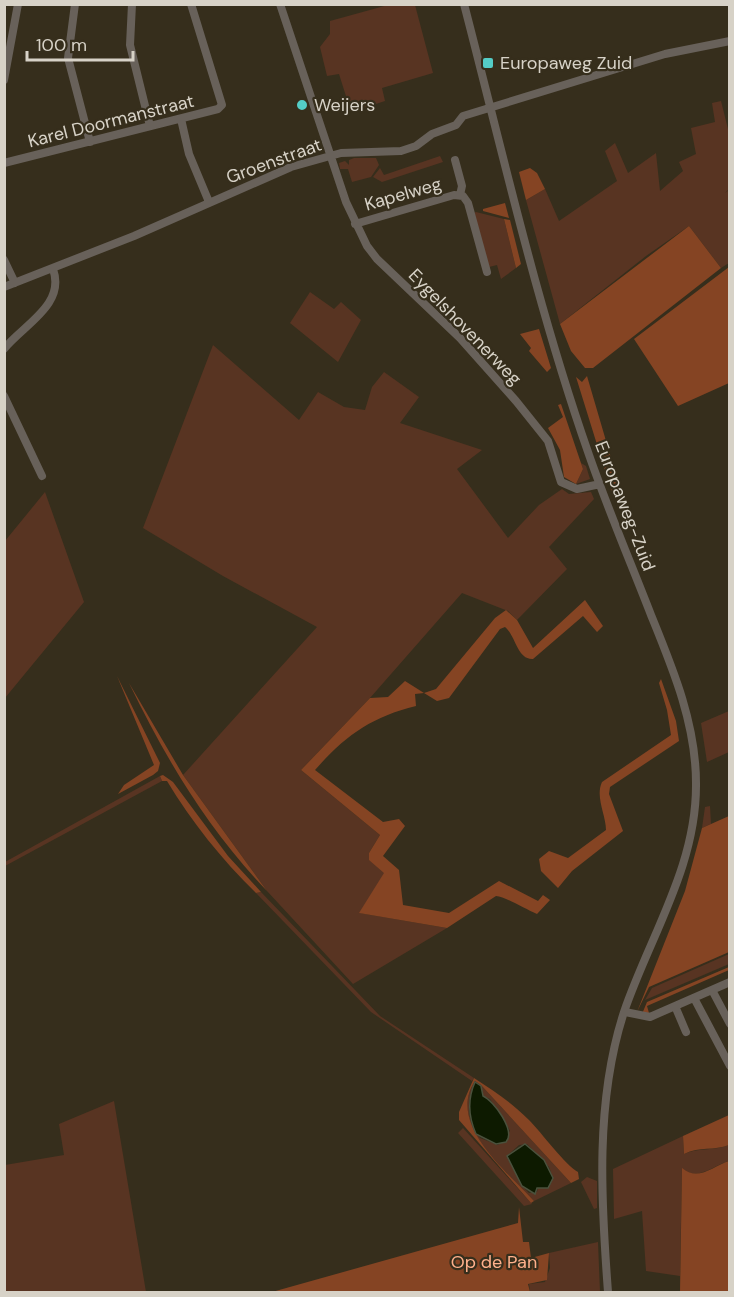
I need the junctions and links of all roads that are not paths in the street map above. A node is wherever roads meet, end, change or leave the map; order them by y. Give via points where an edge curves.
1 (18, 4) edge
2 (75, 4) edge
3 (132, 4) edge
4 (191, 4) edge
5 (280, 4) edge
6 (464, 4) edge
7 (729, 41) edge
8 (7, 52) edge
9 (4, 80) edge
10 (491, 107) junction
11 (181, 119) junction
12 (150, 126) junction
13 (90, 142) junction
14 (330, 155) junction
15 (455, 160) dead end
16 (4, 163) edge
17 (460, 195) junction
18 (209, 201) junction
19 (355, 224) junction
20 (4, 260) edge
21 (53, 269) junction
22 (487, 272) dead end
23 (15, 283) junction
24 (4, 287) edge
25 (4, 349) edge
26 (4, 396) edge
27 (42, 476) dead end
28 (600, 484) junction
29 (728, 985) edge
30 (712, 990) junction
31 (694, 998) junction
32 (675, 1006) junction
33 (625, 1012) junction
34 (729, 1024) edge
35 (686, 1032) dead end
36 (729, 1066) edge
37 (608, 1293) edge

1 - 8 street
2 - 13 street via 68,58
3 - 12 street via 130,45
4 - 11 street, Karel Doormanstraat via 222,105 218,110
5 - 14 street, Eygelshovenerweg
6 - 10 street, Europaweg-Zuid
7 - 10 street, Groenstraat via 665,54
8 - 9 street
10 - 14 street, Groenstraat via 463,116 456,125 401,151
10 - 28 street, Europaweg-Zuid via 551,334
11 - 12 street, Karel Doormanstraat
11 - 18 street via 190,159
12 - 13 street, Karel Doormanstraat
13 - 16 street, Karel Doormanstraat
14 - 18 street, Groenstraat via 282,170
14 - 19 street, Eygelshovenerweg
15 - 17 street, Kapelweg via 462,186
17 - 19 street, Kapelweg
17 - 22 street, Kapelweg via 468,203
18 - 21 street, Groenstraat
19 - 28 street, Eygelshovenerweg via 377,259 459,338 541,431 553,450 561,482 573,489
20 - 23 street
21 - 23 street, Groenstraat
21 - 25 street via 56,282 52,298
23 - 24 street, Groenstraat
26 - 27 street
28 - 33 street, Europaweg-Zuid via 671,664 687,713 696,766 695,809 684,861
29 - 30 street
30 - 31 street
30 - 34 street
31 - 32 street
31 - 36 street
32 - 33 street via 646,1018
32 - 35 street
33 - 37 street, Europaweg-Zuid via 608,1083 603,1169

